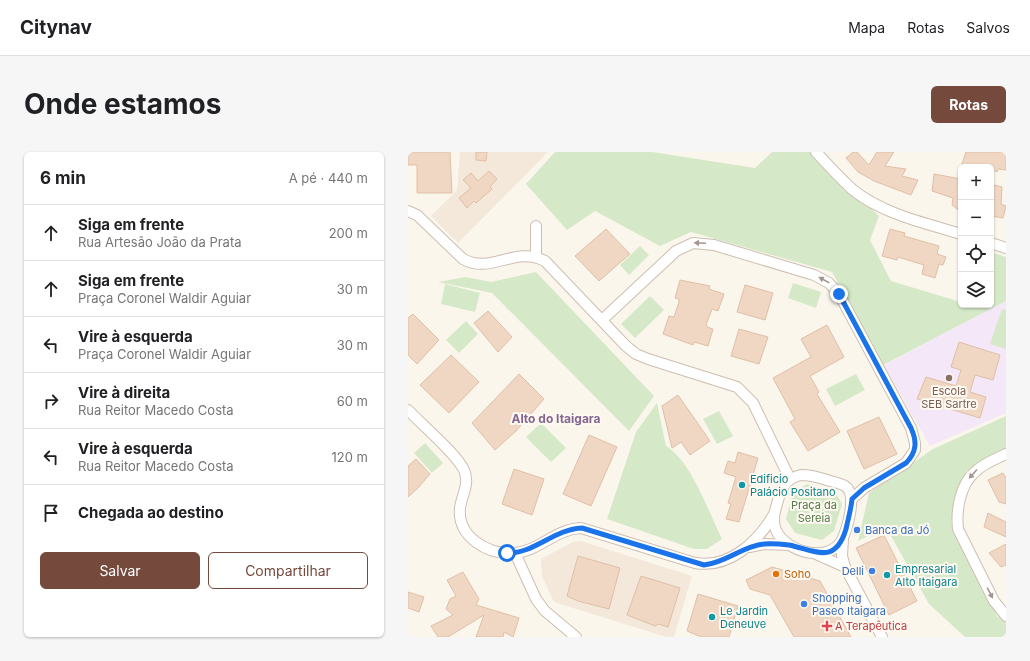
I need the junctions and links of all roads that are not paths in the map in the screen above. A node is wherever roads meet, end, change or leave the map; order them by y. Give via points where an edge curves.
1 (816, 152) edge
2 (408, 211) edge
3 (536, 226) dead end
4 (958, 233) edge
5 (994, 244) edge
6 (1006, 248) edge
7 (536, 256) junction
8 (602, 320) junction
9 (408, 410) edge
10 (408, 420) edge
11 (424, 427) junction
12 (1006, 454) edge
13 (790, 479) junction
14 (852, 499) junction
15 (774, 514) junction
16 (843, 537) junction
17 (789, 545) junction
18 (747, 548) junction
19 (515, 553) junction
20 (816, 553) junction
21 (846, 567) junction
22 (1006, 616) edge
23 (576, 637) edge
24 (882, 637) edge

1 - 4 street via 853,190 869,200 892,212
2 - 7 street via 417,215 470,263 485,264 518,256
3 - 7 street
5 - 6 street
7 - 8 street via 546,261
8 - 13 street via 636,354 737,388 747,396 753,403
14 -> 8 street via 864,488 906,463 912,457 915,443 911,428 892,392 839,294 829,283 814,275 714,245 693,243 676,251
9 - 11 street
10 - 11 street
11 - 19 street via 456,459 465,472 467,486 460,516 469,536 482,546 500,552
12 -> 22 street via 980,468 970,478 965,486 957,518 958,529 994,601
13 - 14 street via 810,475 845,486
13 - 15 street via 782,487
14 - 16 street
15 - 17 street via 776,531
15 - 18 street
16 - 20 street via 837,547 825,553
16 - 21 street via 842,556
17 - 18 street via 765,544
17 - 20 street
18 - 19 street via 721,561 704,565 582,528 566,530
19 - 23 street via 544,611
20 - 21 street
21 - 24 street

